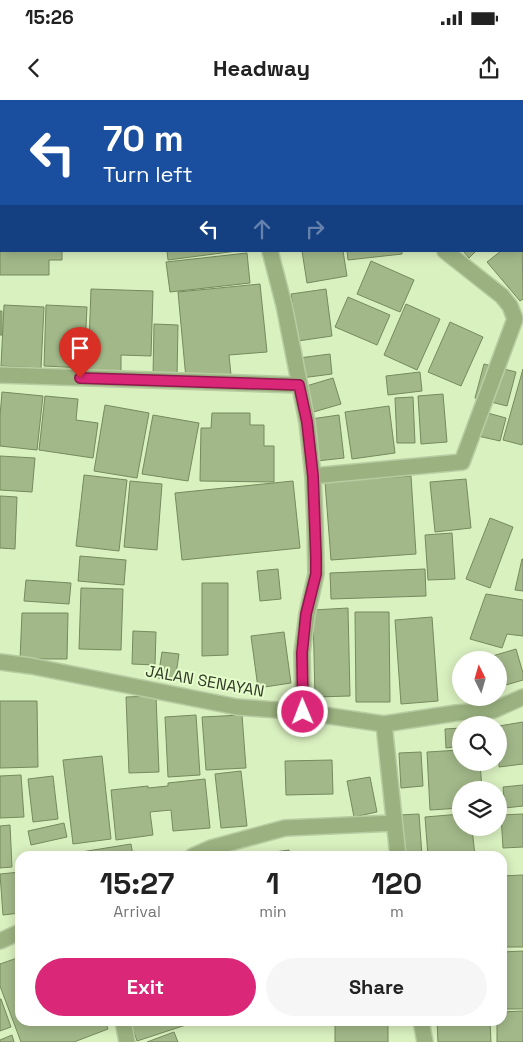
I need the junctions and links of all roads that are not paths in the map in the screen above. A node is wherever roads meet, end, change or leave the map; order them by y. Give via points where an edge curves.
1 (270, 252) edge
2 (446, 252) edge
3 (0, 375) edge
4 (299, 385) junction
5 (313, 476) junction
6 (0, 662) edge
7 (523, 697) edge
8 (303, 712) junction
9 (384, 724) junction
10 (394, 823) junction
11 (204, 851) edge
12 (397, 851) edge
13 (15, 934) edge
14 (0, 940) edge
15 (124, 1026) edge
16 (422, 1026) edge
17 (128, 1042) edge
18 (425, 1042) edge

1 - 4 street
2 - 5 street via 502,296 515,319 462,462
3 - 4 street
4 - 5 street
5 - 8 street via 316,574 306,614 302,653
6 - 8 street, JALAN SENAYAN via 237,707
7 - 9 street, JALAN SENAYAN via 494,710
8 - 9 street, JALAN SENAYAN
9 - 10 street
10 - 11 street via 285,828
10 - 12 street
13 - 14 street
15 - 17 street
16 - 18 street

